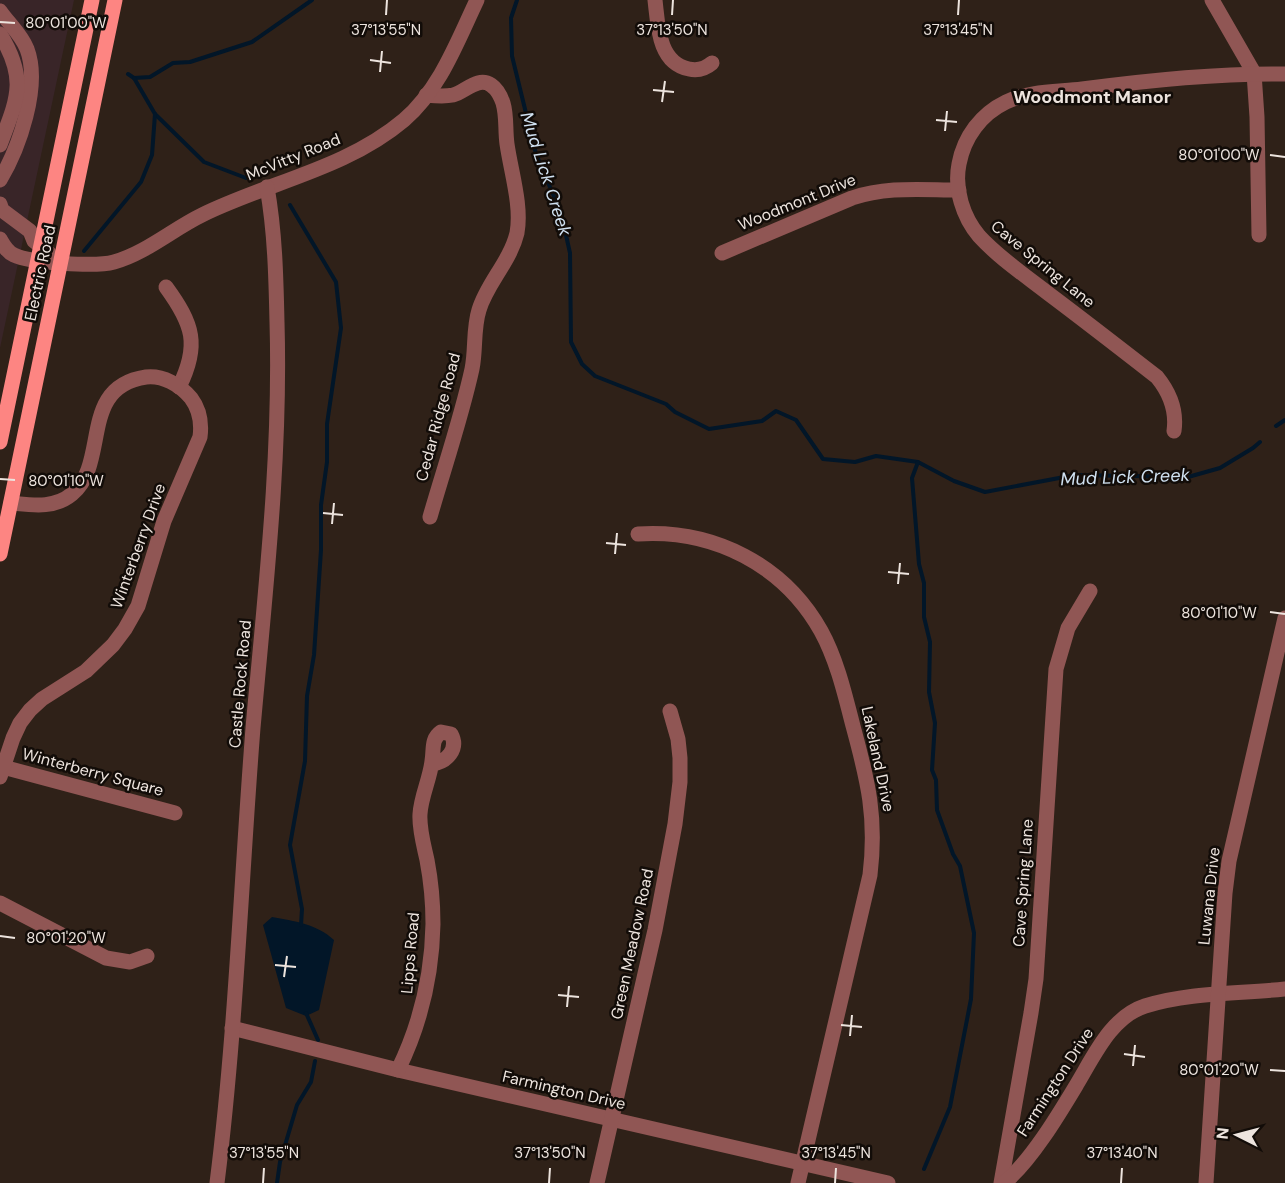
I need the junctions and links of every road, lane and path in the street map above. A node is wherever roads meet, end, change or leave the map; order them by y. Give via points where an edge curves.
1 (92, 0) edge
2 (116, 0) edge
3 (477, 0) edge
4 (655, 0) edge
5 (1212, 0) edge
6 (0, 11) edge
7 (0, 34) edge
8 (711, 63) dead end
9 (1254, 74) junction
10 (1285, 74) edge
11 (426, 95) junction
12 (0, 145) edge
13 (0, 180) edge
14 (267, 188) junction
15 (959, 190) junction
16 (0, 204) edge
17 (1259, 235) dead end
18 (0, 239) edge
19 (40, 246) junction
20 (722, 253) dead end
21 (36, 261) junction
22 (61, 262) junction
23 (166, 287) dead end
24 (179, 387) junction
25 (1174, 431) dead end
26 (0, 442) edge
27 (5, 502) edge
28 (430, 517) dead end
29 (638, 534) dead end
30 (0, 554) edge
31 (1090, 591) dead end
32 (1285, 618) edge
33 (670, 711) dead end
34 (432, 764) dead end
35 (1, 772) edge
36 (175, 813) dead end
37 (0, 903) edge
38 (147, 956) dead end
39 (1285, 989) edge
40 (1218, 993) junction
41 (232, 1028) junction
42 (398, 1071) junction
43 (611, 1119) junction
44 (802, 1164) junction
45 (217, 1183) edge
46 (597, 1183) edge
47 (798, 1183) edge
48 (888, 1183) edge
49 (1003, 1183) edge
50 (1206, 1183) edge

1 - 19 main road, Electric Road
2 - 22 main road, Electric Road
3 - 11 street, McVitty Road via 440,76
4 - 8 street via 657,28 669,56 694,70
5 - 9 street
6 - 13 street via 27,49 32,77 15,151
7 - 12 street via 15,62 18,84 17,100
9 - 10 street, Cave Spring Lane
9 - 15 street, Cave Spring Lane via 1019,96 990,111 971,133 960,157
9 - 17 street
11 - 14 street, McVitty Road via 406,118 371,144
11 - 28 street, Cedar Ridge Road via 455,95 480,82 497,91 505,111 518,216 512,249 478,311 472,366
14 - 22 street, McVitty Road via 201,215 114,262
14 - 41 street, Castle Rock Road via 276,260 278,410
15 - 20 street, Woodmont Drive via 870,192
15 - 25 street, Cave Spring Lane via 962,205 979,236 1157,377 1174,409
16 - 19 street via 2,210 30,231
18 - 21 street, McVitty Road via 15,256
19 - 21 main road, Electric Road
19 - 22 street
21 - 22 street, McVitty Road
21 - 26 main road, Electric Road
22 - 27 main road, Electric Road
23 - 24 street via 185,317 191,339 191,360
24 - 27 street via 149,377 133,380 113,393 101,414 77,500 67,509 50,515 27,512
24 - 35 street, Winterberry Drive via 197,407 200,437 164,521 138,606 125,629 94,664 30,710 20,723
27 - 30 main road, Electric Road
29 - 44 street, Lakeland Drive via 671,534 728,547 762,566 792,590 822,633 859,746 873,812 870,875
31 - 49 street, Cave Spring Lane via 1068,628 1056,669 1036,979
32 - 40 street, Luwana Drive via 1229,861
33 - 43 street, Green Meadow Road via 680,758 675,824
34 - 42 street, Lipps Road via 420,815 432,898 430,965 420,1019
35 - 36 street, Winterberry Square
37 - 38 street via 106,958 130,962
39 - 40 street, Farmington Drive
40 - 49 street, Farmington Drive via 1144,1006 1118,1023 1053,1123
40 - 50 street, Luwana Drive
41 - 42 street, Farmington Drive
41 - 45 street, Castle Rock Road
42 - 43 street, Farmington Drive
43 - 44 street, Farmington Drive
43 - 46 street, Green Meadow Road
44 - 47 street, Lakeland Drive
44 - 48 street, Farmington Drive

